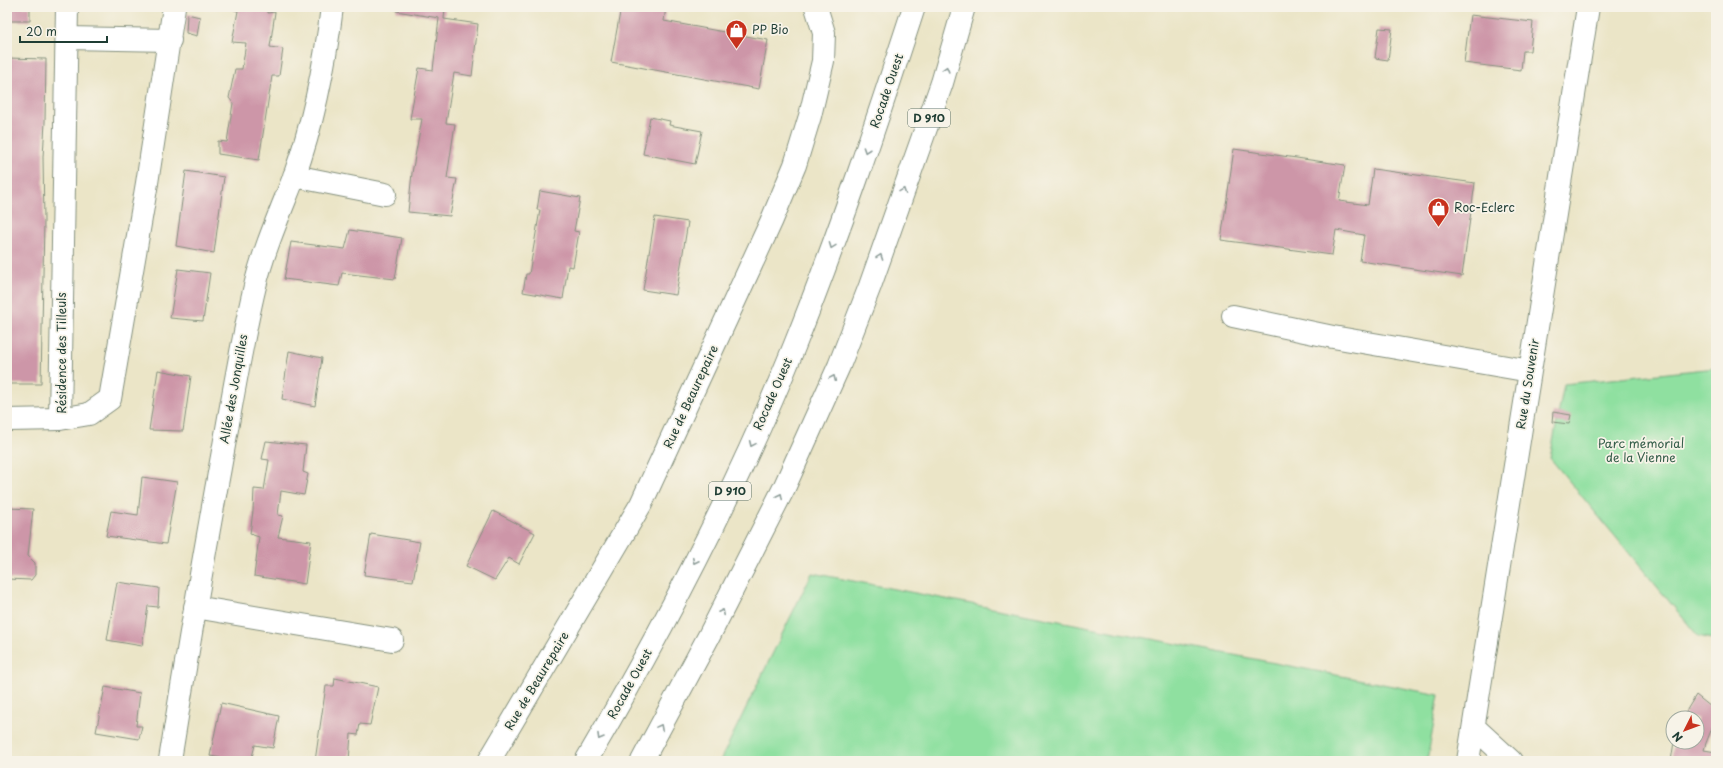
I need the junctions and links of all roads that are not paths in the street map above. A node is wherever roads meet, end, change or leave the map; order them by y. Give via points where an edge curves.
1 (67, 7) edge
2 (174, 7) edge
3 (332, 7) edge
4 (816, 7) edge
5 (914, 7) edge
6 (964, 7) edge
7 (1588, 7) edge
8 (67, 38) junction
9 (170, 40) junction
10 (294, 176) junction
11 (385, 194) dead end
12 (1233, 316) dead end
13 (1530, 371) junction
14 (60, 419) junction
15 (7, 420) edge
16 (195, 607) junction
17 (392, 640) dead end
18 (1474, 727) junction
19 (170, 760) dead end
20 (489, 761) edge
21 (586, 761) edge
22 (642, 761) edge
23 (1468, 761) edge
24 (1511, 761) edge

1 - 8 street, Résidence des Tilleuls
2 - 9 street, Résidence des Tilleuls
3 - 10 street, Allée des Jonquilles via 326,57 315,109
4 - 20 street, Rue de Beaurepaire via 824,33 823,61 795,165 771,222 641,504
5 -> 21 street, Rocade Ouest / D 910 via 846,209 794,347 740,471 671,609
22 -> 6 street, D 910 via 784,488 838,366 870,286 942,83
7 - 13 street, Rue du Souvenir
8 - 9 street
8 - 14 street, Résidence des Tilleuls
9 - 14 street, Résidence des Tilleuls via 110,399 89,414
10 - 11 street
10 - 16 street, Allée des Jonquilles via 272,231 244,336
12 - 13 street via 1334,337
13 - 18 street, Rue du Souvenir
14 - 15 street
16 - 17 street
16 - 19 street, Allée des Jonquilles
18 - 23 street, Rue du Souvenir
18 - 24 street

